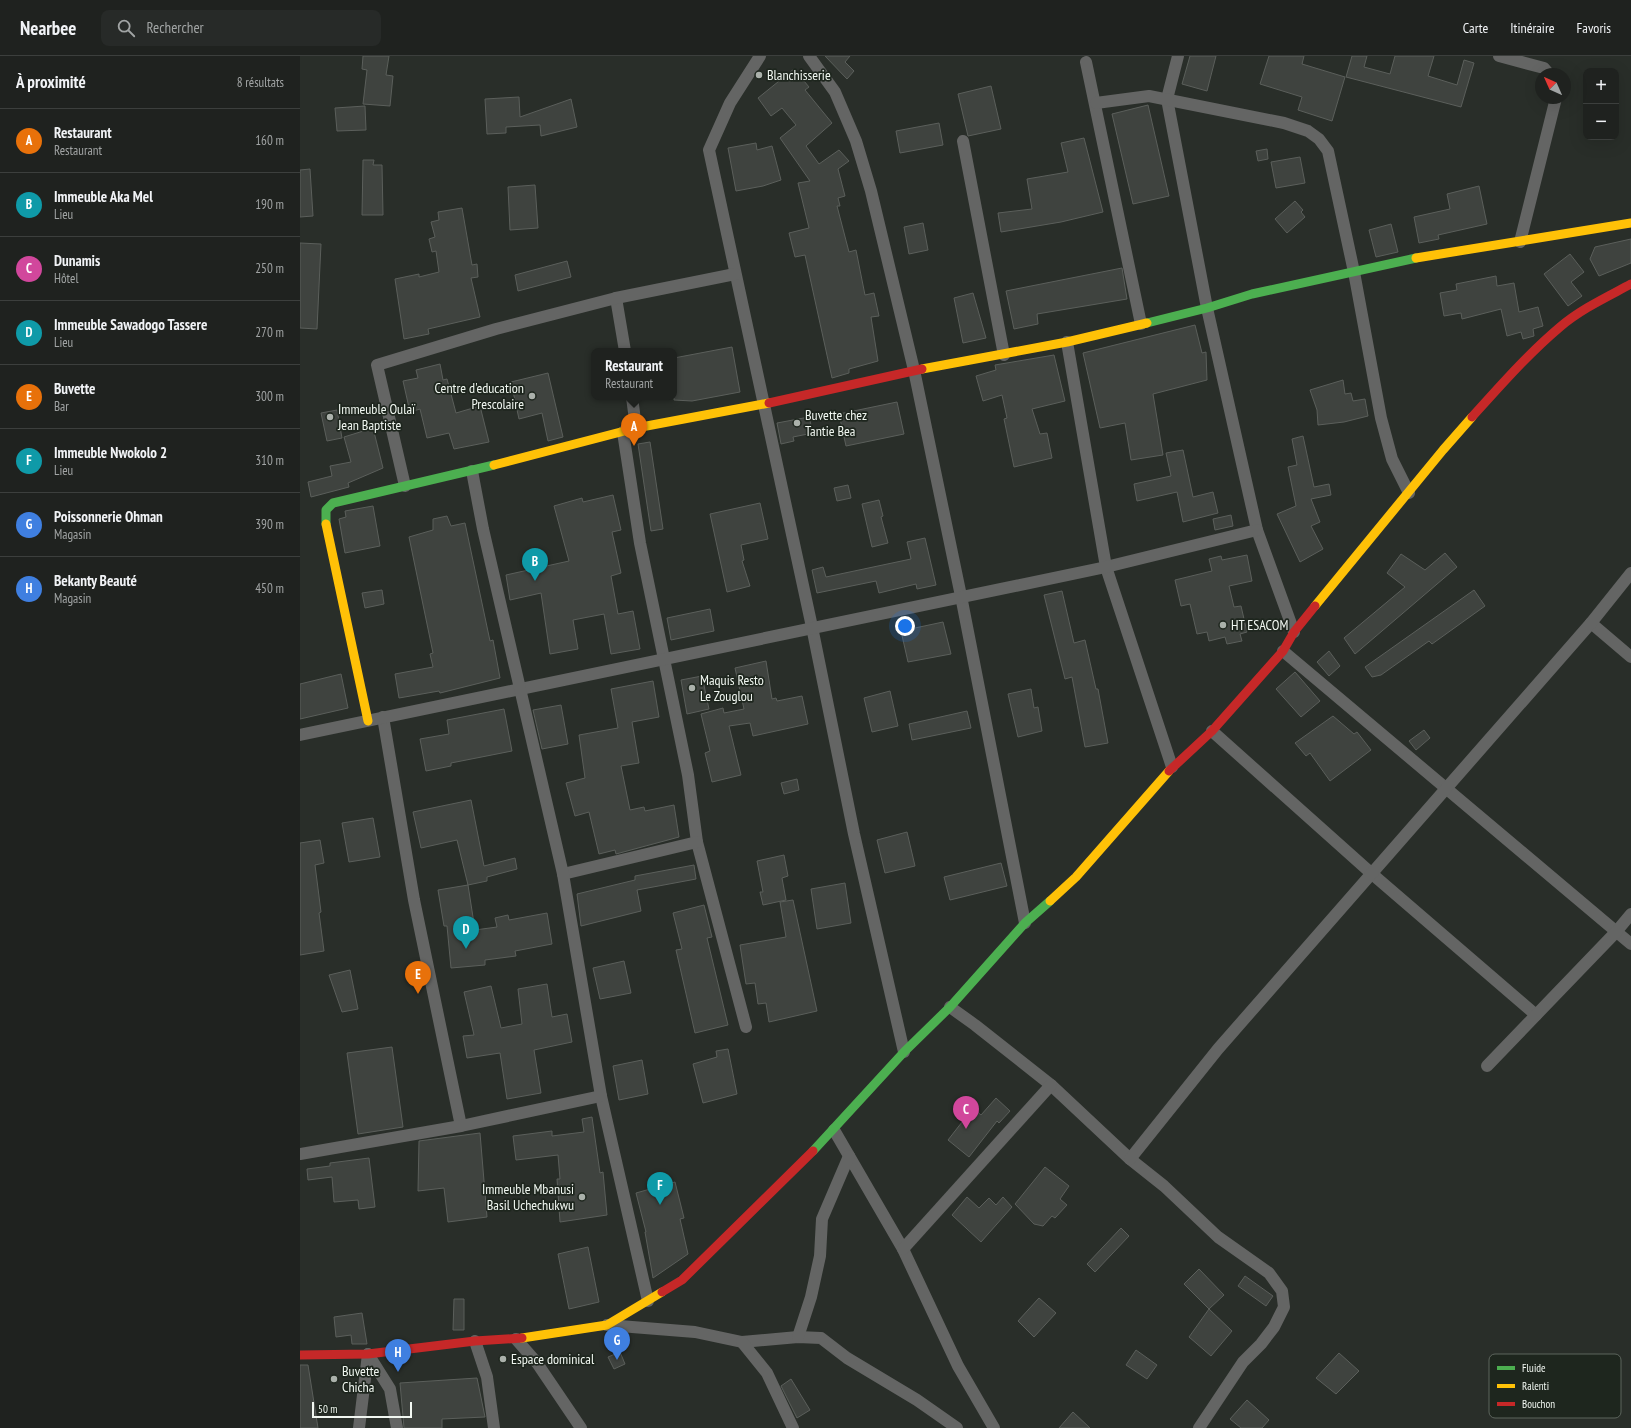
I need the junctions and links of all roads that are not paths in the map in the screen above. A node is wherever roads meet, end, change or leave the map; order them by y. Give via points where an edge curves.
1 (760, 56) edge
2 (809, 56) edge
3 (1178, 56) edge
4 (1498, 56) edge
5 (1086, 62) dead end
6 (1544, 68) edge
7 (1167, 99) junction
8 (1096, 104) junction
9 (1554, 104) edge
10 (963, 141) dead end
11 (1631, 223) edge
12 (1520, 242) junction
13 (1354, 272) junction
14 (735, 274) junction
15 (1631, 284) edge
16 (616, 298) junction
17 (1207, 308) junction
18 (1142, 324) junction
19 (1067, 342) junction
20 (624, 348) edge
21 (1004, 355) junction
22 (914, 370) junction
23 (632, 400) edge
24 (764, 404) junction
25 (636, 428) junction
26 (623, 432) junction
27 (472, 471) junction
28 (405, 486) junction
29 (1409, 493) junction
30 (1258, 530) junction
31 (1106, 566) junction
32 (1631, 573) edge
33 (962, 596) junction
34 (1591, 623) junction
35 (812, 627) junction
36 (1294, 632) junction
37 (1283, 651) junction
38 (1631, 657) edge
39 (665, 658) junction
40 (520, 688) junction
41 (383, 718) junction
42 (368, 721) junction
43 (1212, 731) junction
44 (300, 735) edge
45 (1172, 767) junction
46 (1446, 788) junction
47 (697, 842) junction
48 (1371, 873) junction
49 (563, 874) junction
50 (1631, 914) edge
51 (1025, 923) junction
52 (1616, 932) junction
53 (1631, 944) edge
54 (950, 1007) junction
55 (1536, 1015) junction
56 (746, 1027) dead end
57 (904, 1052) junction
58 (1487, 1066) dead end
59 (1051, 1085) junction
60 (601, 1096) junction
61 (461, 1126) junction
62 (834, 1130) junction
63 (300, 1154) edge
64 (849, 1156) junction
65 (1130, 1159) junction
66 (903, 1250) junction
67 (648, 1301) junction
68 (607, 1325) junction
69 (798, 1337) junction
70 (516, 1339) junction
71 (475, 1341) junction
72 (742, 1342) junction
73 (368, 1354) junction
74 (300, 1355) edge
75 (360, 1428) edge
76 (397, 1428) edge
77 (494, 1428) edge
78 (581, 1428) edge
79 (793, 1428) edge
80 (957, 1428) edge
81 (994, 1428) edge
82 (1199, 1428) edge

1 - 14 street via 730,104 709,150
2 - 22 street via 835,92 856,141 871,191
3 - 7 street
4 - 6 street
5 - 8 street
7 - 8 street via 1149,96
7 - 13 street via 1284,123 1308,131 1319,139 1328,151
7 - 17 street
8 - 18 street
9 - 12 street
10 - 21 street
11 - 12 street
12 - 13 street via 1438,253
13 - 17 street via 1252,294
13 - 29 street via 1381,418 1392,459
14 - 16 street
14 - 24 street
15 - 29 street via 1589,307 1561,326 1539,346 1448,444
16 - 20 street
16 - 28 street via 496,329 377,365
17 - 18 street
17 - 30 street
18 - 19 street
19 - 21 street
19 - 31 street
21 - 22 street
22 - 24 street
22 - 33 street
23 - 25 street
24 - 25 street
24 - 35 street
25 - 26 street
26 - 27 street
26 - 39 street via 640,543
27 - 28 street
27 - 40 street via 482,529
28 - 42 street via 332,503 326,510 325,518
29 - 36 street
30 - 31 street
30 - 36 street
31 - 33 street
31 - 45 street
32 - 34 street
33 - 35 street
33 - 51 street
34 - 38 street
34 - 46 street
35 - 39 street
35 - 57 street via 854,834
36 - 37 street
37 - 43 street
37 - 46 street
39 - 40 street
39 - 47 street via 688,775
40 - 41 street
40 - 49 street
41 - 42 street
41 - 61 street via 414,900
42 - 44 street
43 - 45 street
43 - 48 street
45 - 51 street via 1076,877
46 - 48 street
46 - 52 street
47 - 49 street
47 - 56 street
48 - 55 street
48 - 65 street via 1218,1049
49 - 60 street
50 - 52 street
51 - 54 street
52 - 53 street
52 - 55 street
54 - 57 street
54 - 59 street
55 - 58 street
57 - 62 street
59 - 65 street
59 - 66 street
60 - 61 street
60 - 67 street
61 - 63 street
62 - 64 street
62 - 67 street via 682,1280
64 - 66 street
64 - 69 street via 822,1219 816,1277
65 - 82 street via 1164,1186 1218,1237 1257,1263 1282,1291 1284,1307 1274,1327 1243,1362
66 - 81 street via 958,1366
67 - 68 street
68 - 70 street
68 - 72 street via 695,1332
69 - 72 street
69 - 80 street via 821,1338 847,1358 917,1400
70 - 71 street
70 - 78 street via 537,1363
71 - 73 street
71 - 77 street via 487,1376
72 - 79 street via 767,1373
73 - 74 street
73 - 75 street
73 - 76 street via 390,1389

